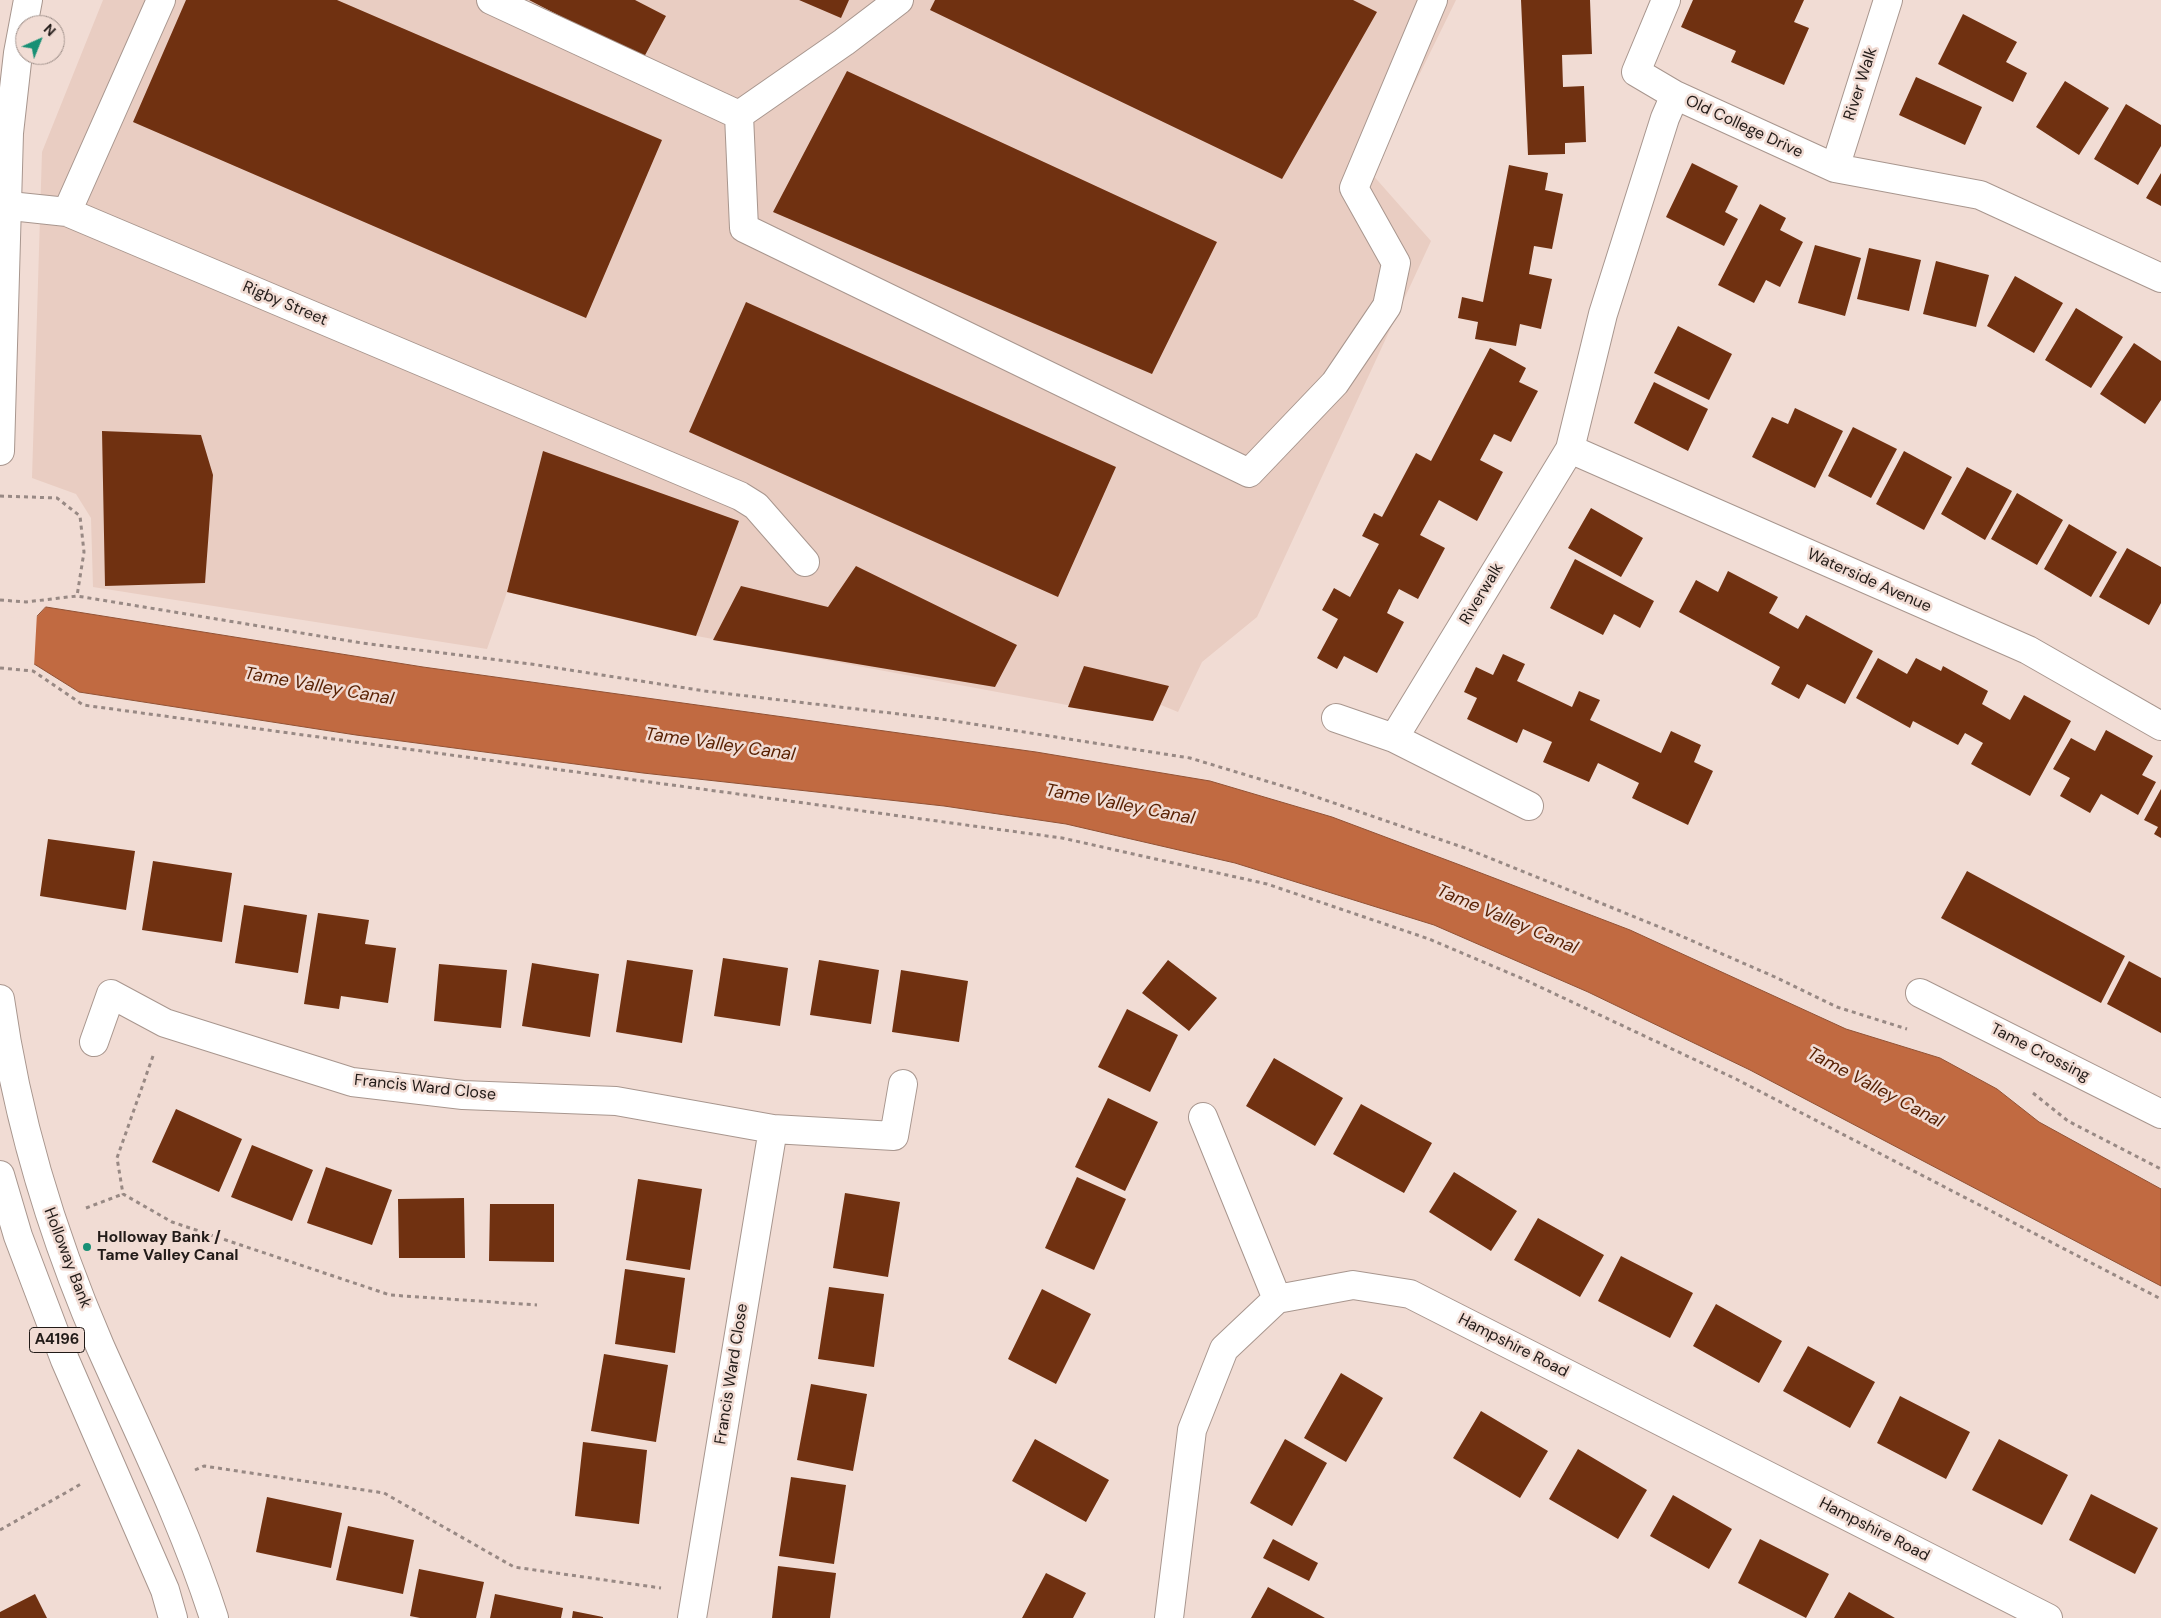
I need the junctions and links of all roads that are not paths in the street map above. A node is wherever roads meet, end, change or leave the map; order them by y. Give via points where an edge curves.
1 (28, 0) edge
2 (160, 0) edge
3 (491, 0) edge
4 (899, 0) edge
5 (1433, 0) edge
6 (1666, 0) edge
7 (1888, 0) edge
8 (1675, 95) junction
9 (739, 115) junction
10 (1835, 168) junction
11 (4, 206) edge
12 (67, 212) junction
13 (2161, 278) edge
14 (1570, 449) junction
15 (0, 451) edge
16 (805, 562) dead end
17 (1336, 718) dead end
18 (2161, 726) edge
19 (1394, 738) junction
20 (1529, 806) dead end
21 (1920, 993) dead end
22 (0, 998) edge
23 (94, 1042) dead end
24 (903, 1084) dead end
25 (2161, 1114) edge
26 (1203, 1117) dead end
27 (773, 1130) junction
28 (0, 1175) edge
29 (1277, 1299) junction
30 (694, 1606) edge
31 (173, 1618) edge
32 (214, 1618) edge
33 (1169, 1618) edge
34 (2048, 1618) edge

1 - 11 street via 18,53
2 - 12 street
3 - 9 street
4 - 9 street
5 - 9 street via 1354,188 1396,263 1387,306 1335,383 1249,473 744,228
6 - 8 street via 1636,72
7 - 10 street, River Walk
8 - 10 street, Old College Drive
8 - 14 street, Old College Drive via 1602,314
10 - 13 street, Old College Drive via 1980,195
11 - 12 street, Rigby Street
11 - 15 street
12 - 16 street, Rigby Street via 740,496 756,506
14 - 18 street, Waterside Avenue via 2028,650
14 - 19 street, Riverwalk
17 - 19 street
19 - 20 street
21 - 25 street, Tame Crossing
22 - 32 street, Holloway Bank / A4196 via 10,1068 47,1207 100,1344 193,1554
23 - 27 street, Francis Ward Close via 111,994 165,1023 352,1082 463,1095 616,1100
24 - 27 street, Francis Ward Close via 894,1136
26 - 29 street
27 - 30 street, Francis Ward Close
28 - 31 street, A4196 via 18,1236 64,1360 165,1590
29 - 33 street via 1224,1349 1192,1430
29 - 34 street, Hampshire Road via 1353,1285 1410,1294

